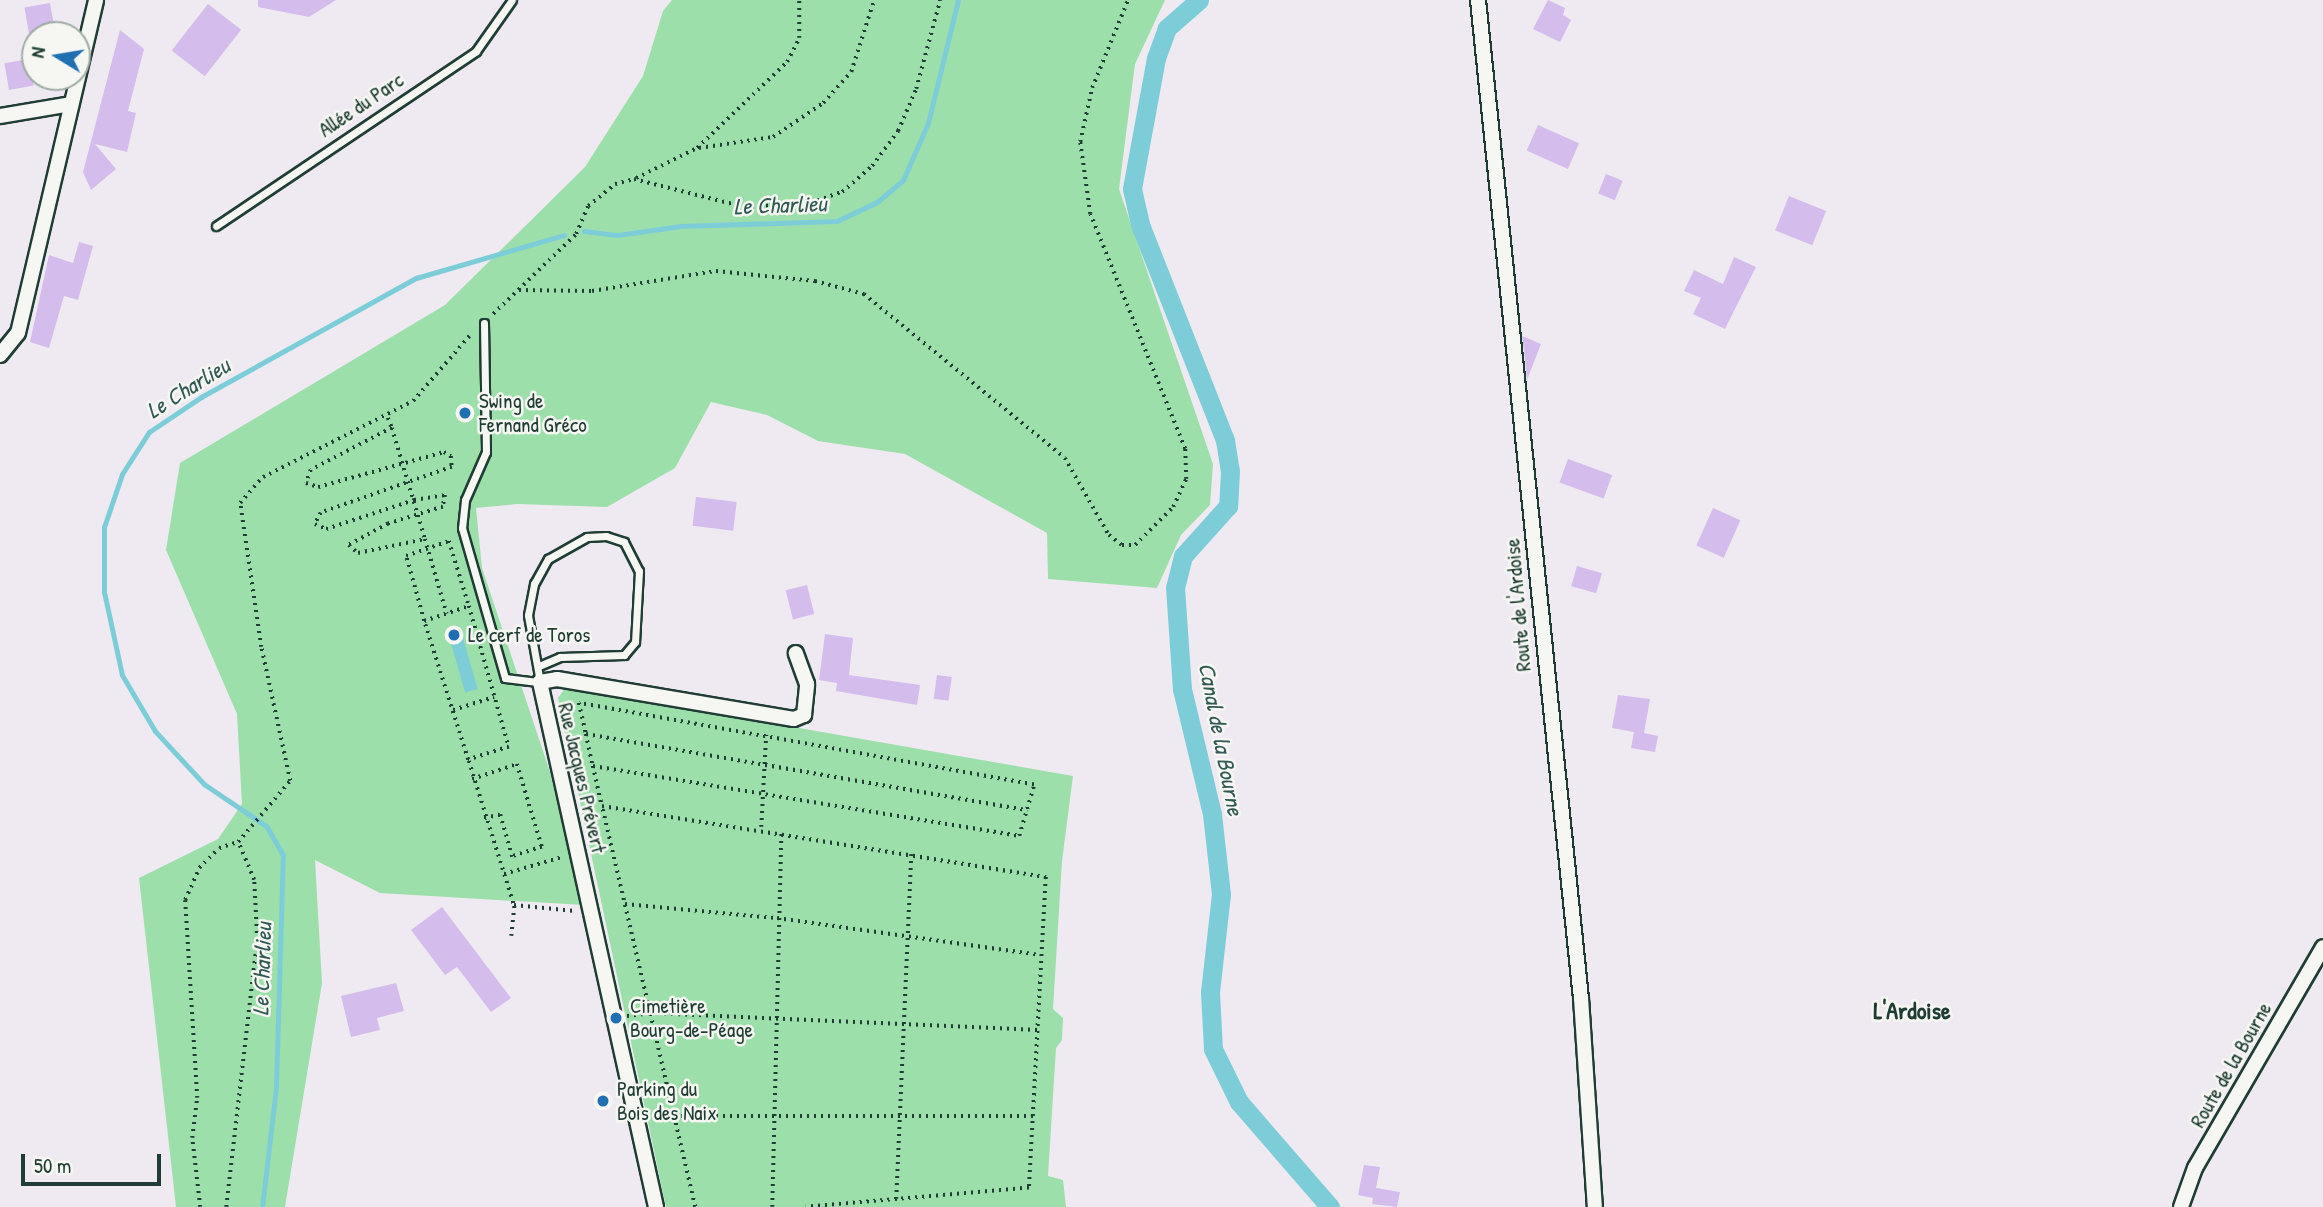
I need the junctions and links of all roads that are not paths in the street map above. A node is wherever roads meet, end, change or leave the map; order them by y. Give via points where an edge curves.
1 (96, 0) edge
2 (512, 0) edge
3 (1478, 0) edge
4 (71, 104) junction
5 (0, 116) edge
6 (216, 226) dead end
7 (484, 323) road end
8 (0, 355) edge
9 (796, 653) dead end
10 (541, 665) junction
11 (540, 682) junction
12 (2323, 947) edge
13 (656, 1207) edge
14 (1595, 1207) edge
15 (2181, 1207) edge

1 - 4 street
2 - 6 lane, Allée du Parc via 476,51
3 - 14 street, Route de l'Ardoise via 1581,998
4 - 5 street
4 - 8 street via 18,333
7 - 11 lane via 486,452 465,500 462,528 505,678
9 - 11 street, Rue Jacques Prévert via 807,684 804,715 794,719 557,679
10 - 10 lane via 560,657 608,659 624,655 635,642 642,588 624,542 587,537 548,559 534,584 528,615
10 - 11 lane
11 - 13 street, Rue Jacques Prévert
12 - 15 street, Route de la Bourne via 2195,1168

